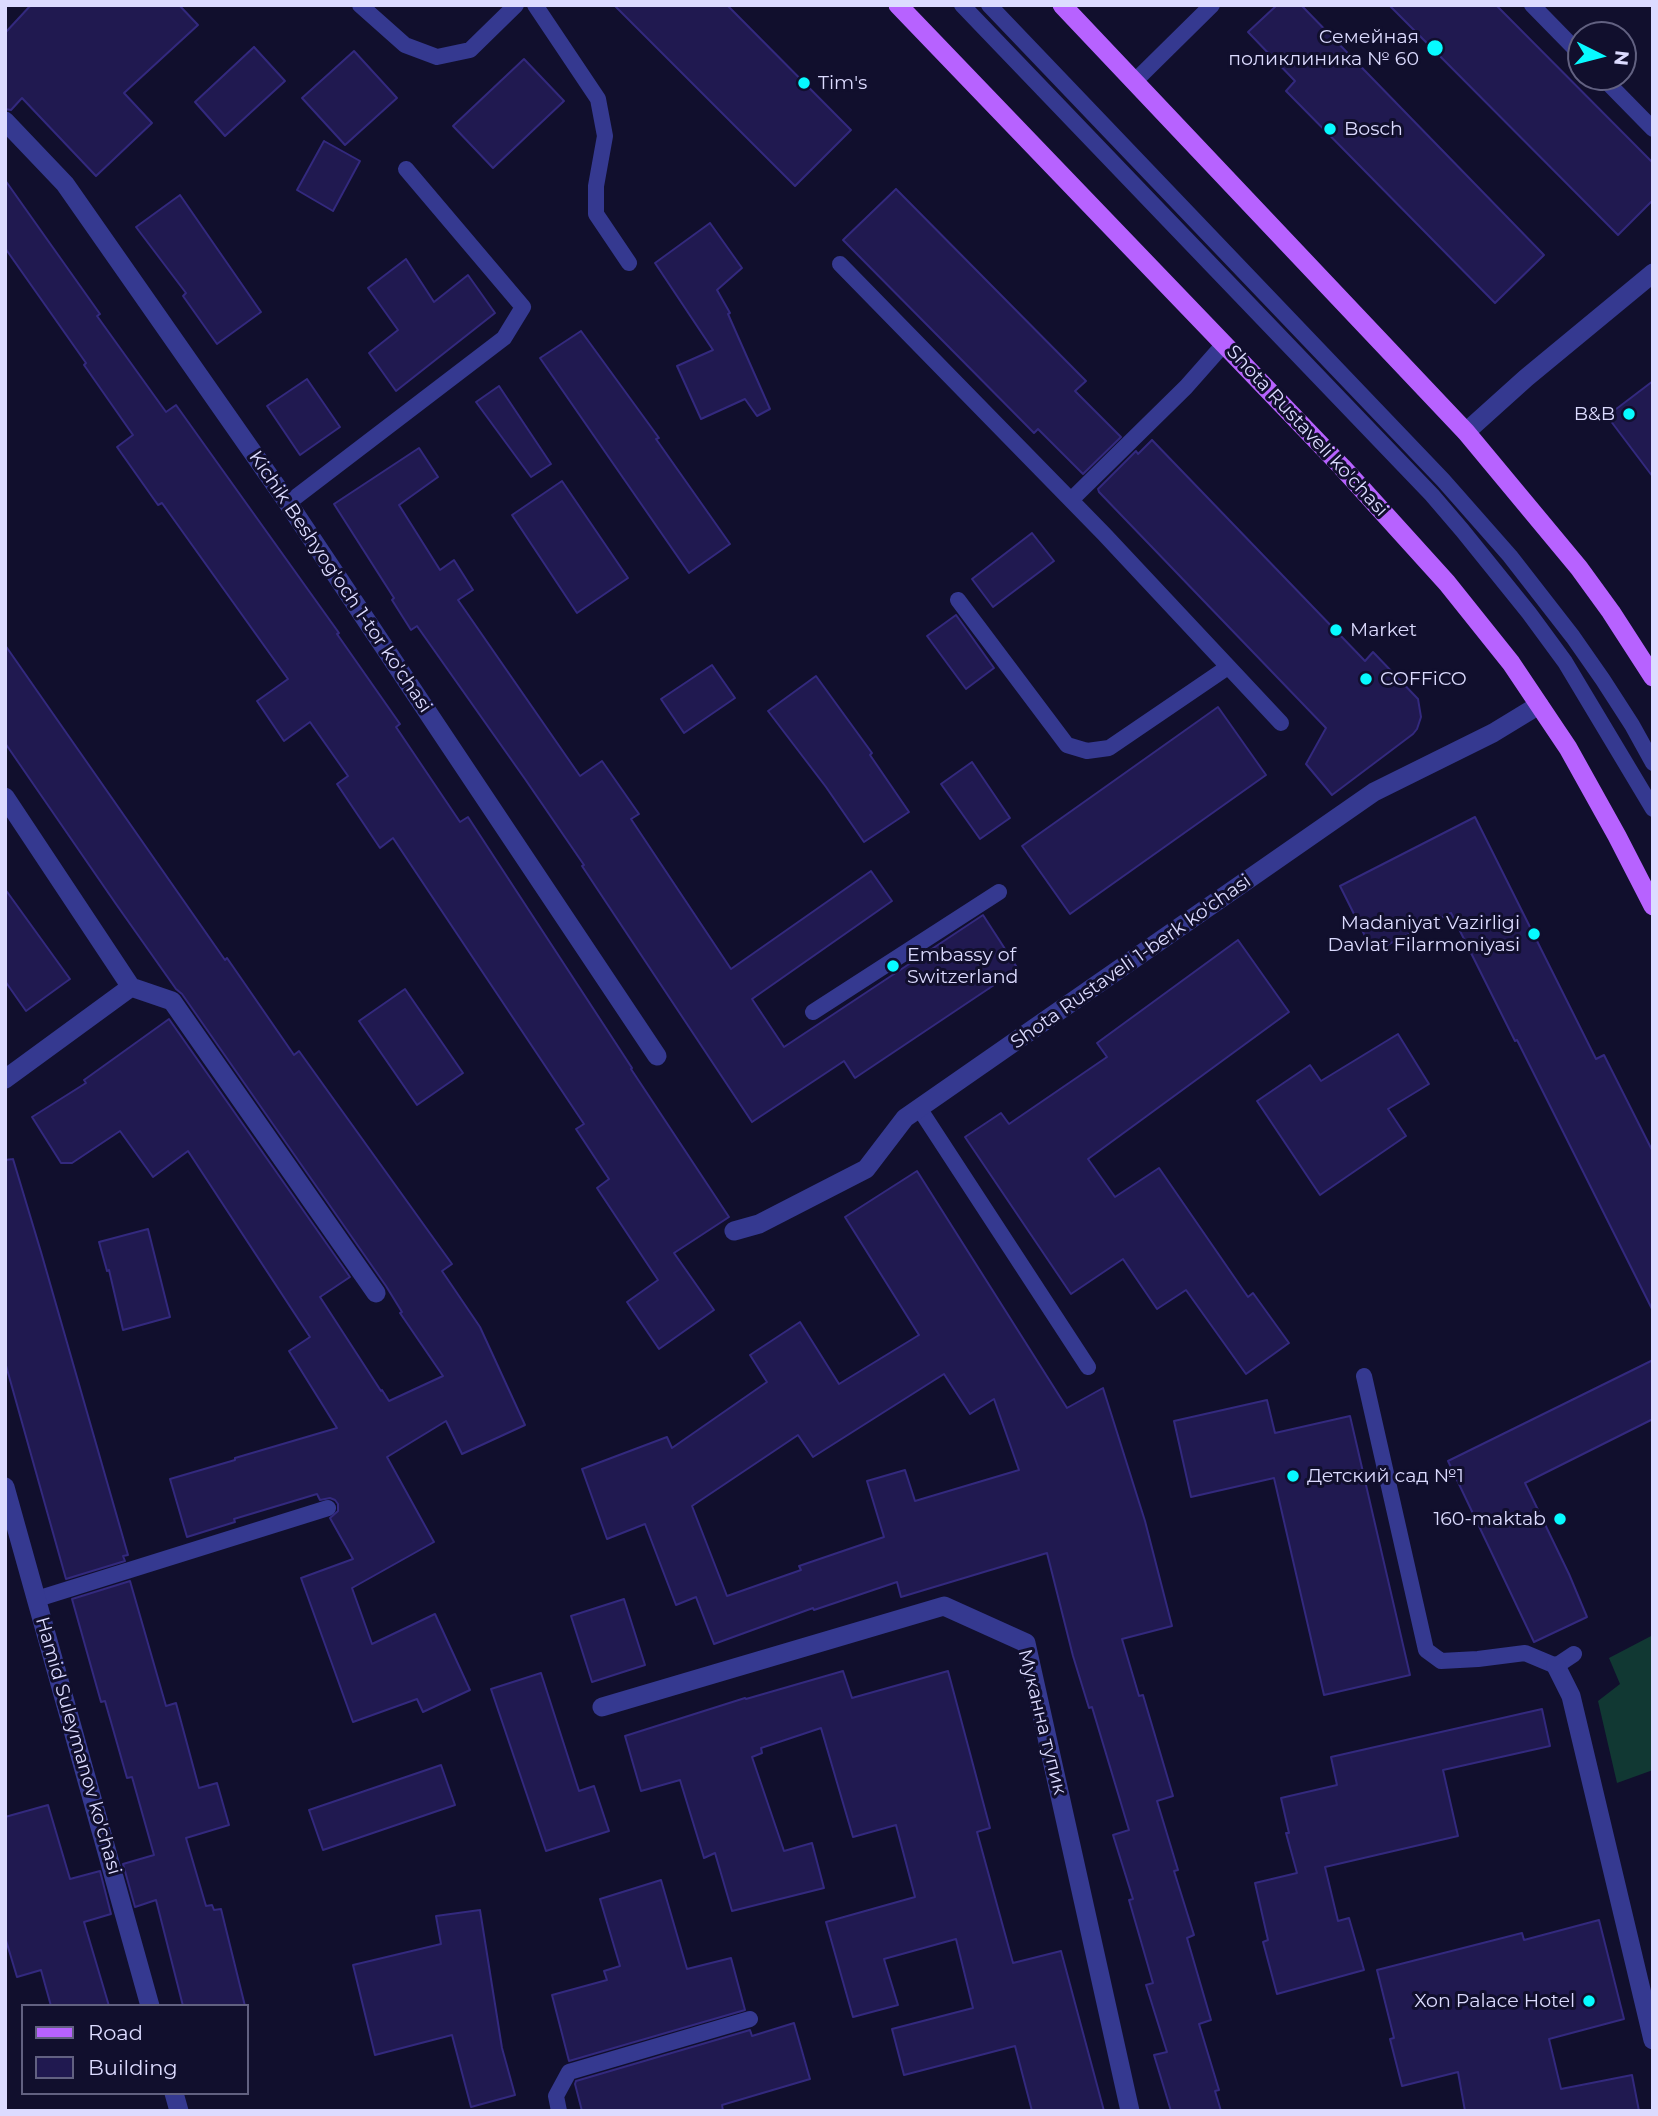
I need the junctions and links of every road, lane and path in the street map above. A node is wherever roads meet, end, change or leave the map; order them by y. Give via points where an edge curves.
1 (360, 5) edge
2 (516, 5) edge
3 (535, 5) edge
4 (898, 5) edge
5 (961, 5) edge
6 (989, 5) edge
7 (1062, 5) edge
8 (1212, 5) edge
9 (1532, 5) edge
10 (1567, 41) edge
11 (1135, 81) junction
12 (1616, 91) edge
13 (5, 121) edge
14 (1653, 129) edge
15 (405, 169) dead end
16 (629, 263) dead end
17 (840, 264) dead end
18 (1653, 273) edge
19 (1224, 344) junction
20 (1466, 432) junction
21 (1071, 500) junction
22 (288, 503) junction
23 (958, 600) dead end
24 (1228, 667) junction
25 (1653, 677) edge
26 (1539, 705) junction
27 (1281, 723) dead end
28 (1653, 763) edge
29 (5, 797) edge
30 (1653, 809) edge
31 (999, 892) dead end
32 (1653, 906) edge
33 (131, 987) junction
34 (813, 1012) dead end
35 (657, 1056) dead end
36 (5, 1079) edge
37 (919, 1108) junction
38 (734, 1231) dead end
39 (376, 1293) dead end
40 (1088, 1367) dead end
41 (1364, 1376) dead end
42 (5, 1487) edge
43 (328, 1508) dead end
44 (37, 1599) junction
45 (1574, 1654) dead end
46 (1556, 1666) junction
47 (601, 1707) dead end
48 (149, 2004) edge
49 (750, 2019) dead end
50 (1653, 2040) edge
51 (559, 2111) edge
52 (1130, 2111) edge

1 - 2 lane via 405,46 437,57 470,50
3 - 16 lane via 598,99 605,136 596,214
4 - 19 main road, Shota Rustaveli ko'chasi
5 - 30 lane via 1432,495 1565,662
6 - 28 lane via 1502,546 1573,637
7 - 11 main road
8 - 11 lane
9 - 10 lane
11 - 20 main road
12 - 14 lane
13 - 22 street, Kichik Beshyog'och 1-tor ko'chasi via 65,184
15 - 22 lane via 523,307 504,338
17 - 21 lane
18 - 20 street
19 - 21 lane
19 - 26 main road, Shota Rustaveli ko'chasi via 1447,583
20 - 25 main road via 1579,568
21 - 24 lane
22 - 35 street, Kichik Beshyog'och 1-tor ko'chasi
23 - 24 lane via 1067,745 1087,751 1109,748
24 - 27 lane
26 - 32 main road, Shota Rustaveli ko'chasi via 1574,759
26 - 37 street, Shota Rustaveli 1-berk ko'chasi via 1374,792
29 - 33 street
31 - 34 lane
33 - 36 street
33 - 39 street via 172,1001
37 - 38 street, Shota Rustaveli 1-berk ko'chasi via 905,1118 866,1169 759,1224
37 - 40 lane
41 - 46 lane via 1426,1650 1441,1661 1524,1653
42 - 44 street, Hamid Suleymanov ko'chasi
43 - 44 lane
44 - 48 street, Hamid Suleymanov ko'chasi
45 - 46 lane
46 - 50 street via 1572,1696
47 - 52 street, Муканна тупик via 944,1606 1026,1643
49 - 51 lane via 569,2073 556,2096

